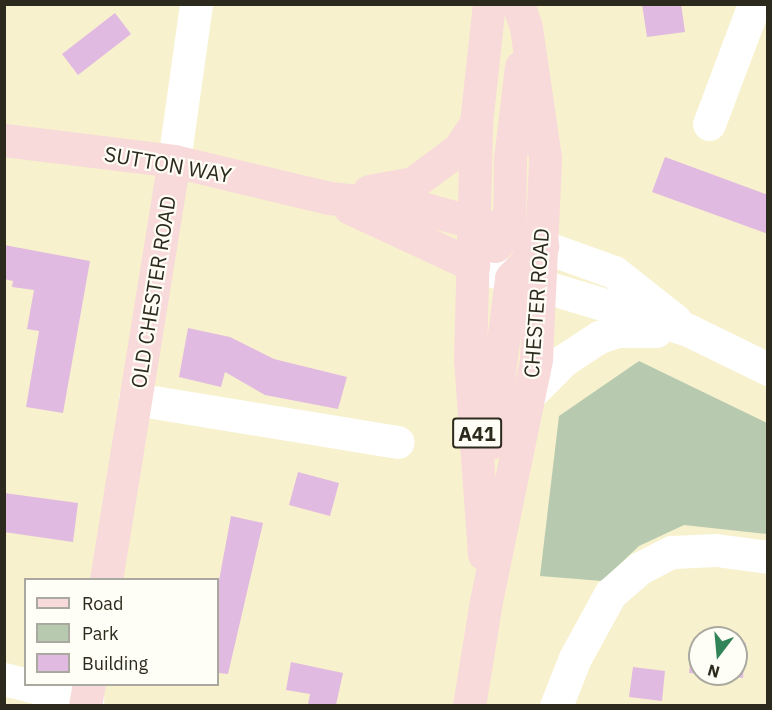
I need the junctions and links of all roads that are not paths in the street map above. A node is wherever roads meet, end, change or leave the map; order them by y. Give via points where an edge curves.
1 (196, 4) edge
2 (489, 4) edge
3 (754, 4) edge
4 (522, 16) edge
5 (476, 123) junction
6 (709, 124) dead end
7 (4, 140) edge
8 (174, 161) junction
9 (329, 198) junction
10 (474, 222) junction
11 (509, 232) junction
12 (542, 246) junction
13 (473, 265) junction
14 (525, 282) junction
15 (688, 330) junction
16 (768, 369) edge
17 (528, 396) junction
18 (135, 399) junction
19 (398, 442) dead end
20 (481, 505) junction
21 (768, 557) edge
22 (106, 578) edge
23 (486, 601) junction
24 (4, 679) edge
25 (24, 683) edge
26 (36, 686) edge
27 (87, 697) edge
28 (470, 705) edge
29 (556, 705) edge

1 - 8 street, OLD CHESTER ROAD
2 - 5 main road, CHESTER ROAD / A41
3 - 6 street
4 - 11 main road, A41 via 510,159
4 - 12 main road, CHESTER ROAD / A41 via 545,158
5 - 9 main road, SUTTON WAY via 459,149 413,183
5 - 10 main road, CHESTER ROAD / A41
7 - 8 main road, SUTTON WAY
8 - 9 main road, SUTTON WAY
8 - 18 main road, OLD CHESTER ROAD
9 - 10 main road, SUTTON WAY via 417,207
9 - 13 main road, SUTTON WAY
10 - 11 main road, SUTTON WAY
10 - 13 main road, CHESTER ROAD / A41
11 - 12 main road, SUTTON WAY
11 - 13 main road
12 - 14 main road, CHESTER ROAD / A41
12 - 15 street via 614,272
13 - 14 street
13 - 20 main road, CHESTER ROAD / A41 via 470,360
14 - 15 street
14 - 17 main road, CHESTER ROAD / A41 via 536,359
14 - 20 main road, A41
15 - 16 street
15 - 17 street via 618,331 599,337 564,360
17 - 23 main road, CHESTER ROAD / A41
18 - 19 street
18 - 22 main road, OLD CHESTER ROAD
20 - 23 main road, CHESTER ROAD / A41
21 - 29 street via 716,550 672,552 640,568 610,594 575,658
23 - 28 main road, CHESTER ROAD / A41
24 - 25 street
26 - 27 street

